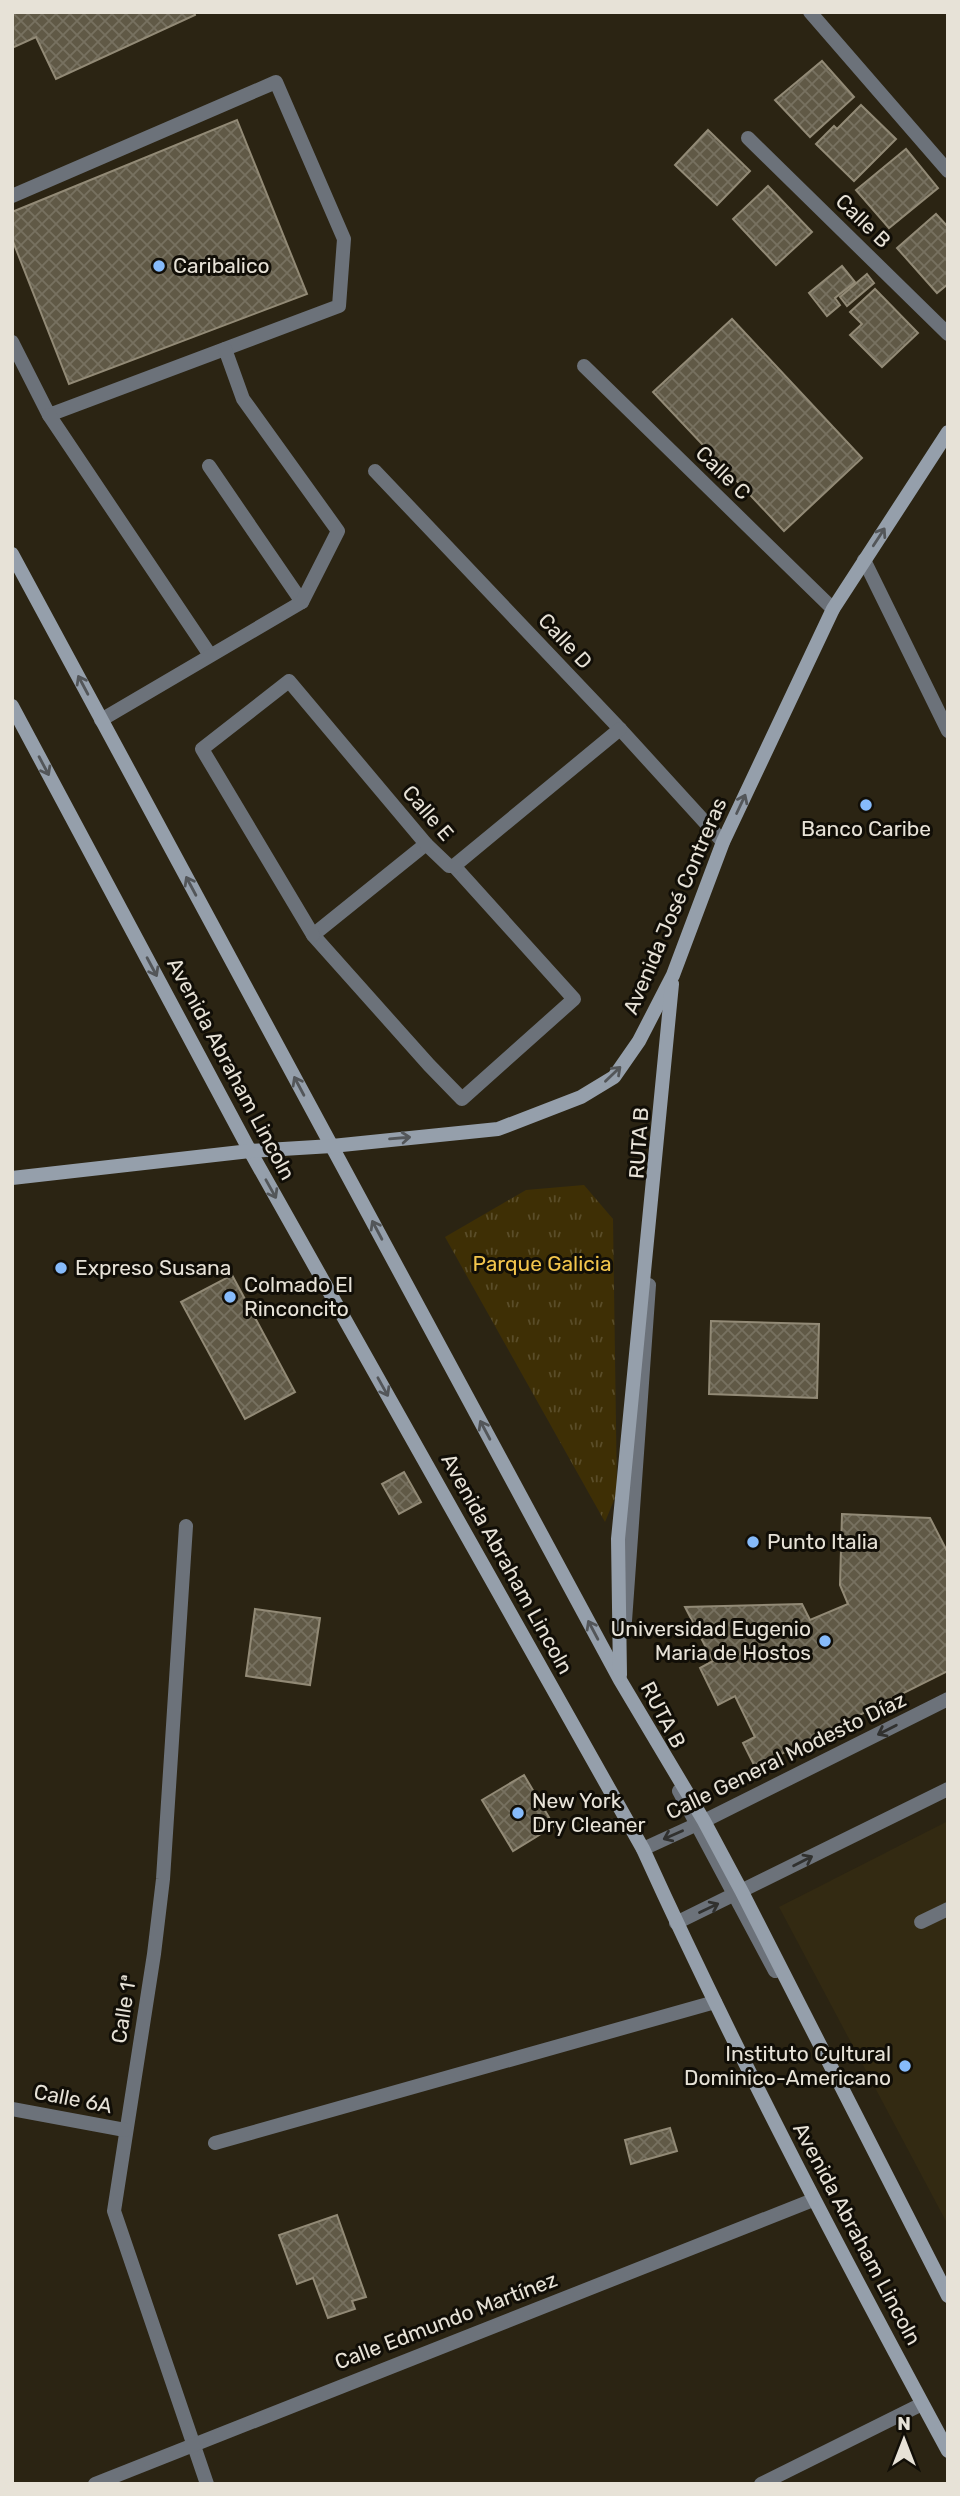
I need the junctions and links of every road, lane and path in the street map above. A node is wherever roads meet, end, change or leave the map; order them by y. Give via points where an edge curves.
1 (810, 12) edge
2 (748, 138) dead end
3 (948, 171) edge
4 (12, 196) edge
5 (948, 334) edge
6 (12, 342) edge
7 (225, 349) junction
8 (584, 366) dead end
9 (49, 415) junction
10 (948, 432) edge
11 (209, 466) dead end
12 (376, 471) dead end
13 (12, 554) edge
14 (864, 559) junction
15 (302, 601) junction
16 (833, 609) junction
17 (210, 655) junction
18 (12, 706) edge
19 (101, 720) junction
20 (620, 729) junction
21 (948, 731) edge
22 (723, 842) junction
23 (426, 844) junction
24 (454, 866) junction
25 (313, 935) junction
26 (673, 975) junction
27 (332, 1146) junction
28 (250, 1151) junction
29 (12, 1178) edge
30 (187, 1525) dead end
31 (620, 1680) junction
32 (948, 1699) edge
33 (948, 1789) edge
34 (704, 1821) junction
35 (643, 1849) junction
36 (742, 1892) junction
37 (948, 1909) edge
38 (920, 1922) dead end
39 (677, 1923) junction
40 (715, 2002) junction
41 (12, 2109) edge
42 (125, 2130) junction
43 (215, 2143) dead end
44 (813, 2200) junction
45 (948, 2296) edge
46 (922, 2404) junction
47 (193, 2443) junction
48 (948, 2451) edge
49 (95, 2484) edge
50 (207, 2484) edge
51 (761, 2484) edge

1 - 3 street
2 - 5 street, Calle B
4 - 7 street via 276,82 344,239 339,306
6 - 9 street
7 - 9 street
7 - 15 street via 243,399 338,531
8 - 16 street, Calle C
9 - 17 street
14 -> 10 main road, Avenida José Contreras
11 - 15 street
12 - 20 street, Calle D
19 -> 13 main road, Avenida Abraham Lincoln
14 - 16 main road, Avenida José Contreras
14 - 21 street
15 - 17 street
22 -> 16 main road, Avenida José Contreras
17 - 19 street
18 -> 28 main road, Avenida Abraham Lincoln
27 -> 19 main road, Avenida Abraham Lincoln
20 - 22 street, Calle D
20 - 24 street, Calle E
22 - 26 main road, Avenida José Contreras
23 - 24 street, Calle E via 446,865
23 - 25 street
23 - 25 street, Calle E via 289,681 202,749
24 - 25 street via 574,999 463,1099
27 -> 26 main road, Avenida José Contreras via 498,1129 581,1097 614,1077 639,1041
26 - 31 main road via 618,1539
27 - 28 main road, Avenida José Contreras
31 -> 27 main road, Avenida Abraham Lincoln
28 - 29 main road, Avenida José Contreras
28 -> 35 main road, Avenida Abraham Lincoln
30 - 42 street, Calle 1ª via 163,1879
31 - 34 main road, Avenida Abraham Lincoln
31 - 45 street, RUTA B
32 -> 34 street, Calle General Modesto Díaz
36 -> 33 street
34 -> 35 street, Calle General Modesto Díaz
34 - 36 main road, Avenida Abraham Lincoln
35 - 39 main road, Avenida Abraham Lincoln
39 -> 36 street
36 - 45 main road, Avenida Abraham Lincoln
37 - 38 street
39 - 40 main road, Avenida Abraham Lincoln
40 - 43 street
40 - 44 main road, Avenida Abraham Lincoln
41 - 42 street, Calle 6A
42 - 47 street, Calle 1ª via 114,2202 116,2220
44 - 46 main road, Avenida Abraham Lincoln
44 - 47 street, Calle Edmundo Martínez
46 - 48 main road, Avenida Abraham Lincoln
46 - 51 street
47 - 49 street, Calle Edmundo Martínez
47 - 50 street, Calle 1ª

